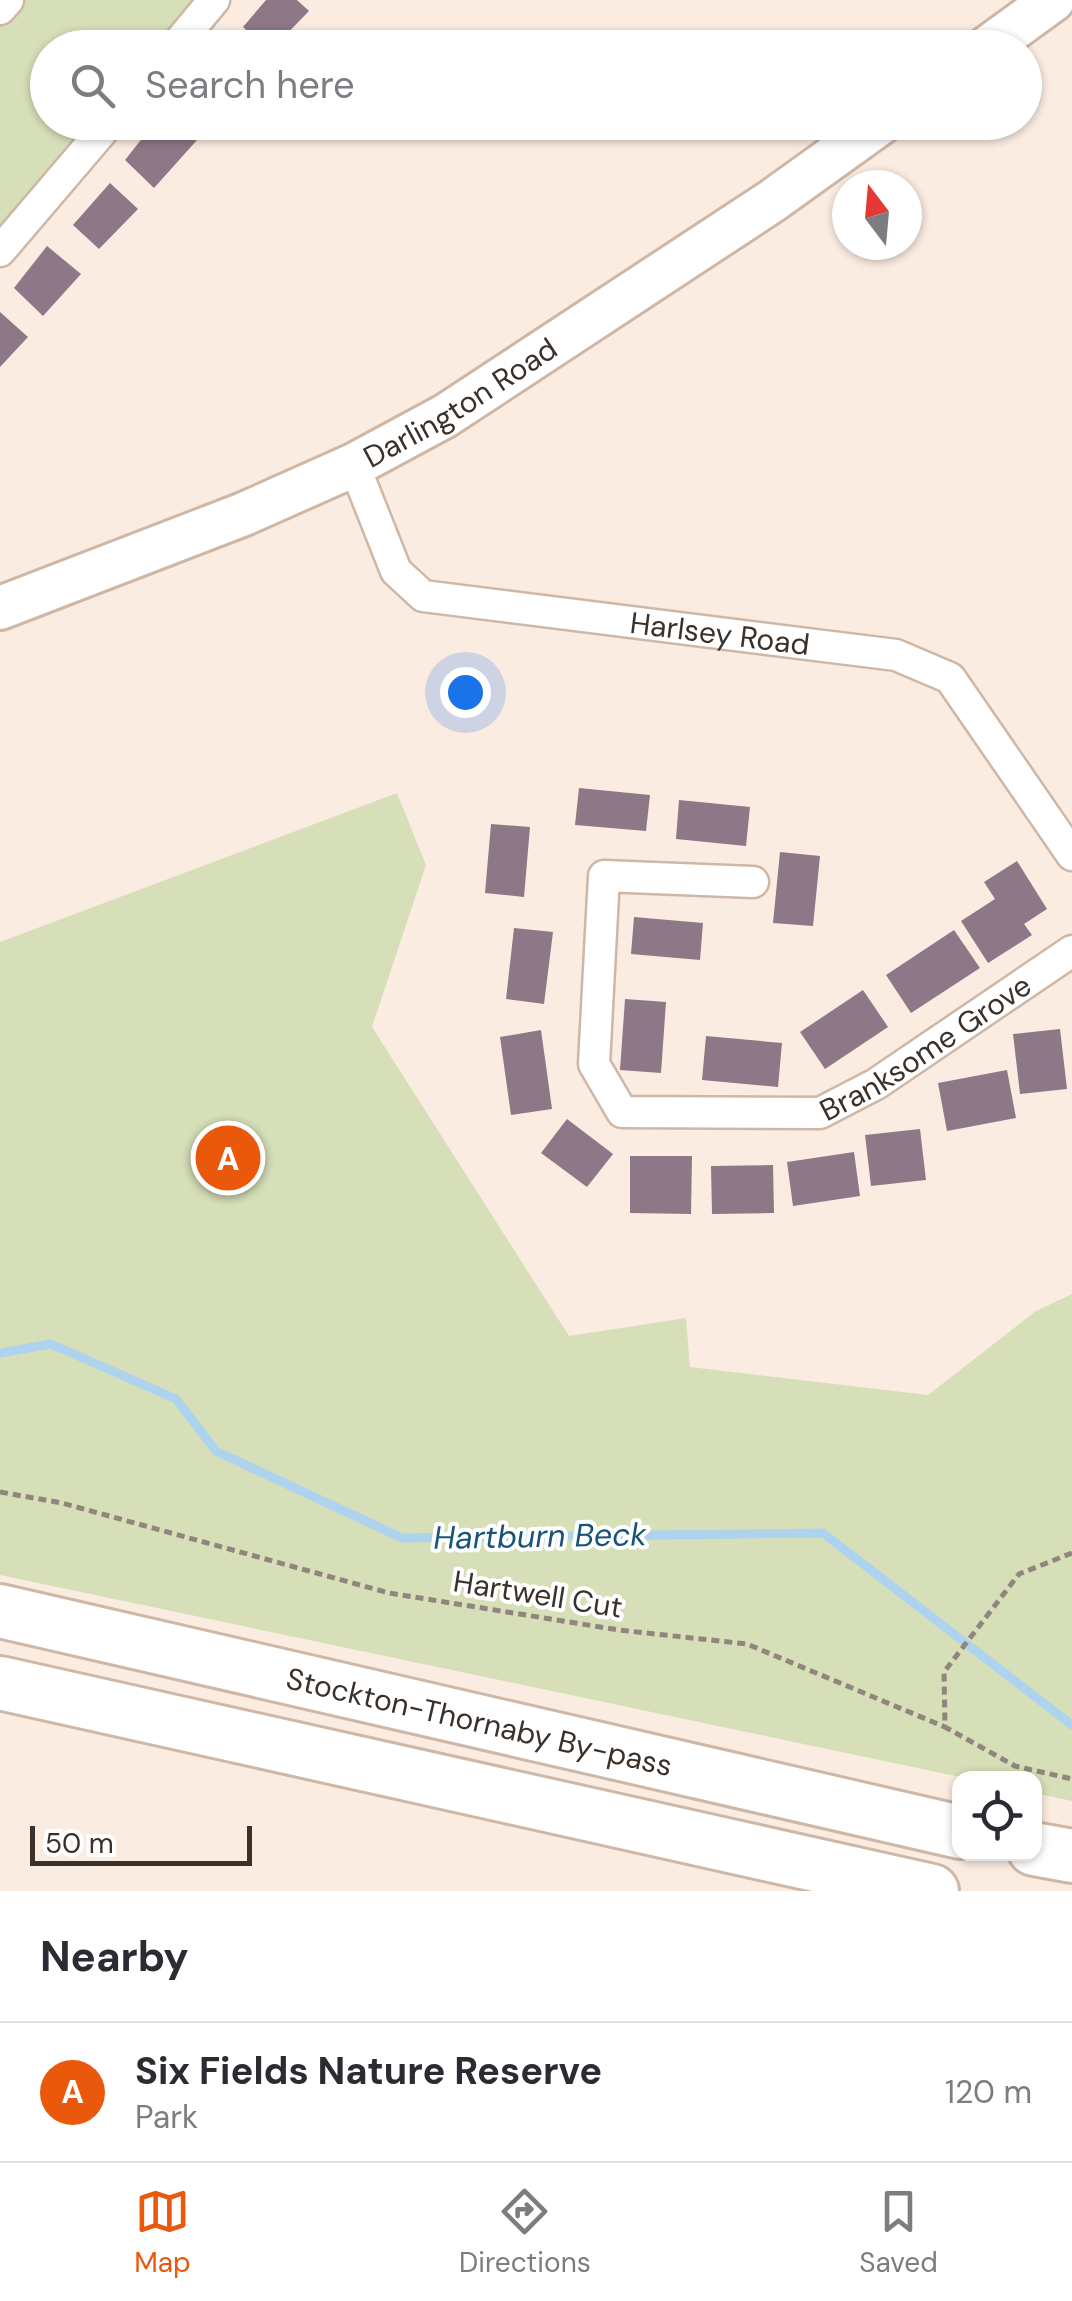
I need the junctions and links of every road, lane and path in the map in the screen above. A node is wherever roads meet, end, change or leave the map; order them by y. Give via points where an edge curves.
1 (8, 0) edge
2 (214, 0) edge
3 (1053, 0) edge
4 (0, 9) edge
5 (189, 30) edge
6 (1011, 30) edge
7 (95, 140) edge
8 (857, 140) edge
9 (0, 251) edge
10 (354, 466) junction
11 (0, 608) edge
12 (1072, 856) edge
13 (753, 882) dead end
14 (1072, 950) edge
15 (0, 1492) edge
16 (1072, 1553) edge
17 (0, 1611) edge
18 (0, 1682) edge
19 (945, 1727) junction
20 (1072, 1779) edge
21 (952, 1830) edge
22 (1042, 1850) edge
23 (1072, 1856) edge
24 (932, 1891) edge

1 - 4 street
2 - 5 street
3 - 6 street
7 - 9 street
8 - 10 street, Darlington Road via 445,416
10 - 11 street, Darlington Road
10 - 12 street, Harlsey Road via 396,571 423,596 896,654 950,678
13 - 14 street, Branksome Grove via 604,876 594,1064 622,1112 820,1113 876,1084
15 - 19 path, Hartwell Cut via 62,1502 389,1593 747,1644
16 - 19 path via 1019,1574 944,1672
17 - 21 highway, Stockton-Thornaby By-pass
18 - 24 highway
19 - 20 path, Hartwell Cut via 1015,1766
22 - 23 highway

